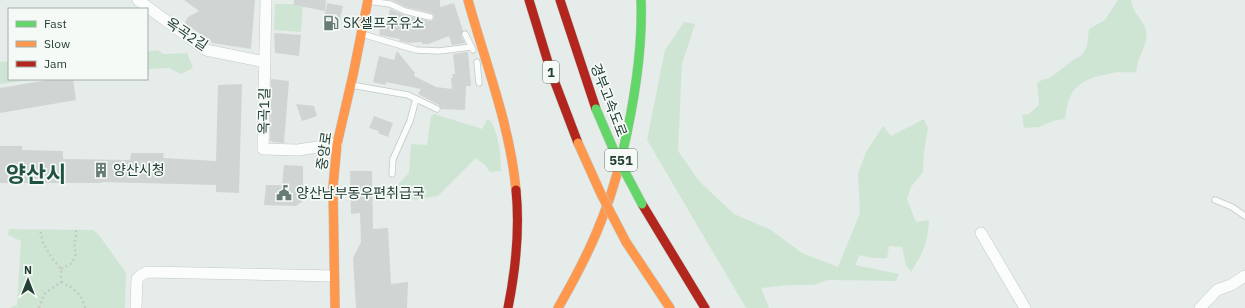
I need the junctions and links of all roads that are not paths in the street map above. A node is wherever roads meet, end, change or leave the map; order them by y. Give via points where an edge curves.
1 (138, 0) edge
2 (266, 0) edge
3 (468, 0) edge
4 (528, 0) edge
5 (560, 0) edge
6 (641, 0) edge
7 (368, 1) edge
8 (430, 17) dead end
9 (362, 34) junction
10 (465, 34) dead end
11 (471, 47) junction
12 (265, 62) junction
13 (478, 84) dead end
14 (351, 85) junction
15 (416, 99) junction
16 (437, 109) dead end
17 (337, 144) junction
18 (392, 174) dead end
19 (1215, 200) dead end
20 (1245, 216) edge
21 (981, 233) dead end
22 (334, 276) junction
23 (1245, 276) edge
24 (136, 308) edge
25 (335, 308) edge
26 (508, 308) edge
27 (558, 308) edge
28 (670, 308) edge
29 (705, 308) edge
30 (1025, 308) edge
31 (1200, 308) edge

1 - 12 street, 옥곡2길 via 206,50
2 - 12 street, 옥곡1길
3 - 26 main road via 501,111 514,175 518,243
4 - 28 main road, 1, bridge via 563,108 601,194 626,242
5 - 29 main road, 경부고속도로 / 1, bridge via 596,109 615,153 642,204
6 - 27 main road, 551 via 636,78 619,170 591,248
7 - 8 lane via 390,4 405,11
7 - 9 main road, 중앙로
9 - 11 lane via 416,50 439,51
9 - 14 main road, 중앙로
10 - 11 lane
11 - 13 lane via 478,67
12 - 17 street, 옥곡1길 via 263,149 298,150
14 - 15 lane via 408,95
14 - 17 main road, 중앙로
15 - 16 lane
15 - 18 lane via 410,121 393,159
17 - 22 main road, 중앙로 via 333,186
19 - 20 lane
21 - 30 street
22 - 24 street via 147,272 138,279
22 - 25 main road, 중앙로
23 - 31 street via 1217,290

